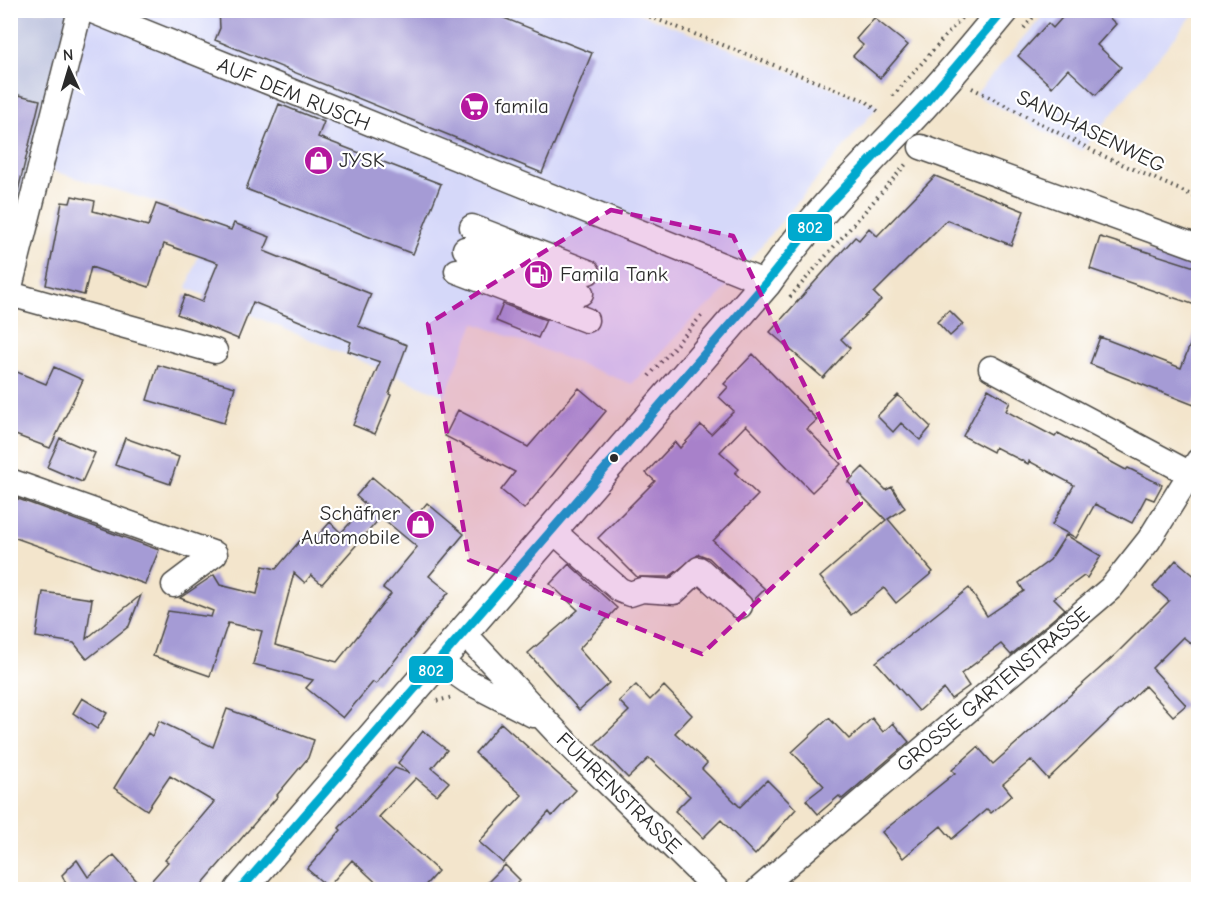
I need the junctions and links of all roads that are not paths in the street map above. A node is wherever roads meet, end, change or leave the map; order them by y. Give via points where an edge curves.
1 (80, 10) edge
2 (90, 10) edge
3 (1004, 10) edge
4 (910, 138) junction
5 (469, 238) dead end
6 (1198, 247) edge
7 (457, 272) dead end
8 (585, 283) dead end
9 (766, 283) junction
10 (10, 287) edge
11 (10, 294) edge
12 (586, 320) dead end
13 (215, 351) dead end
14 (991, 368) dead end
15 (1196, 471) edge
16 (10, 481) edge
17 (552, 530) junction
18 (174, 585) dead end
19 (740, 606) dead end
20 (462, 631) junction
21 (438, 662) junction
22 (546, 722) junction
23 (240, 890) edge
24 (717, 890) edge
25 (758, 890) edge

1 - 10 street
2 - 9 street, AUF DEM RUSCH
3 - 4 main road
4 - 6 street
4 - 9 main road via 864,164 797,240
5 - 8 street
7 - 12 street
9 - 17 main road
11 - 13 street
14 - 15 street
15 - 25 street, GROSSE GARTENSTRASSE via 1111,588
16 - 18 street via 215,554
17 - 19 street via 620,590 630,594 642,590 674,592 699,569
17 - 20 main road
20 - 21 main road
20 - 22 street, FUHRENSTRASSE
21 - 22 street, FUHRENSTRASSE
21 - 23 main road
22 - 24 street, FUHRENSTRASSE

